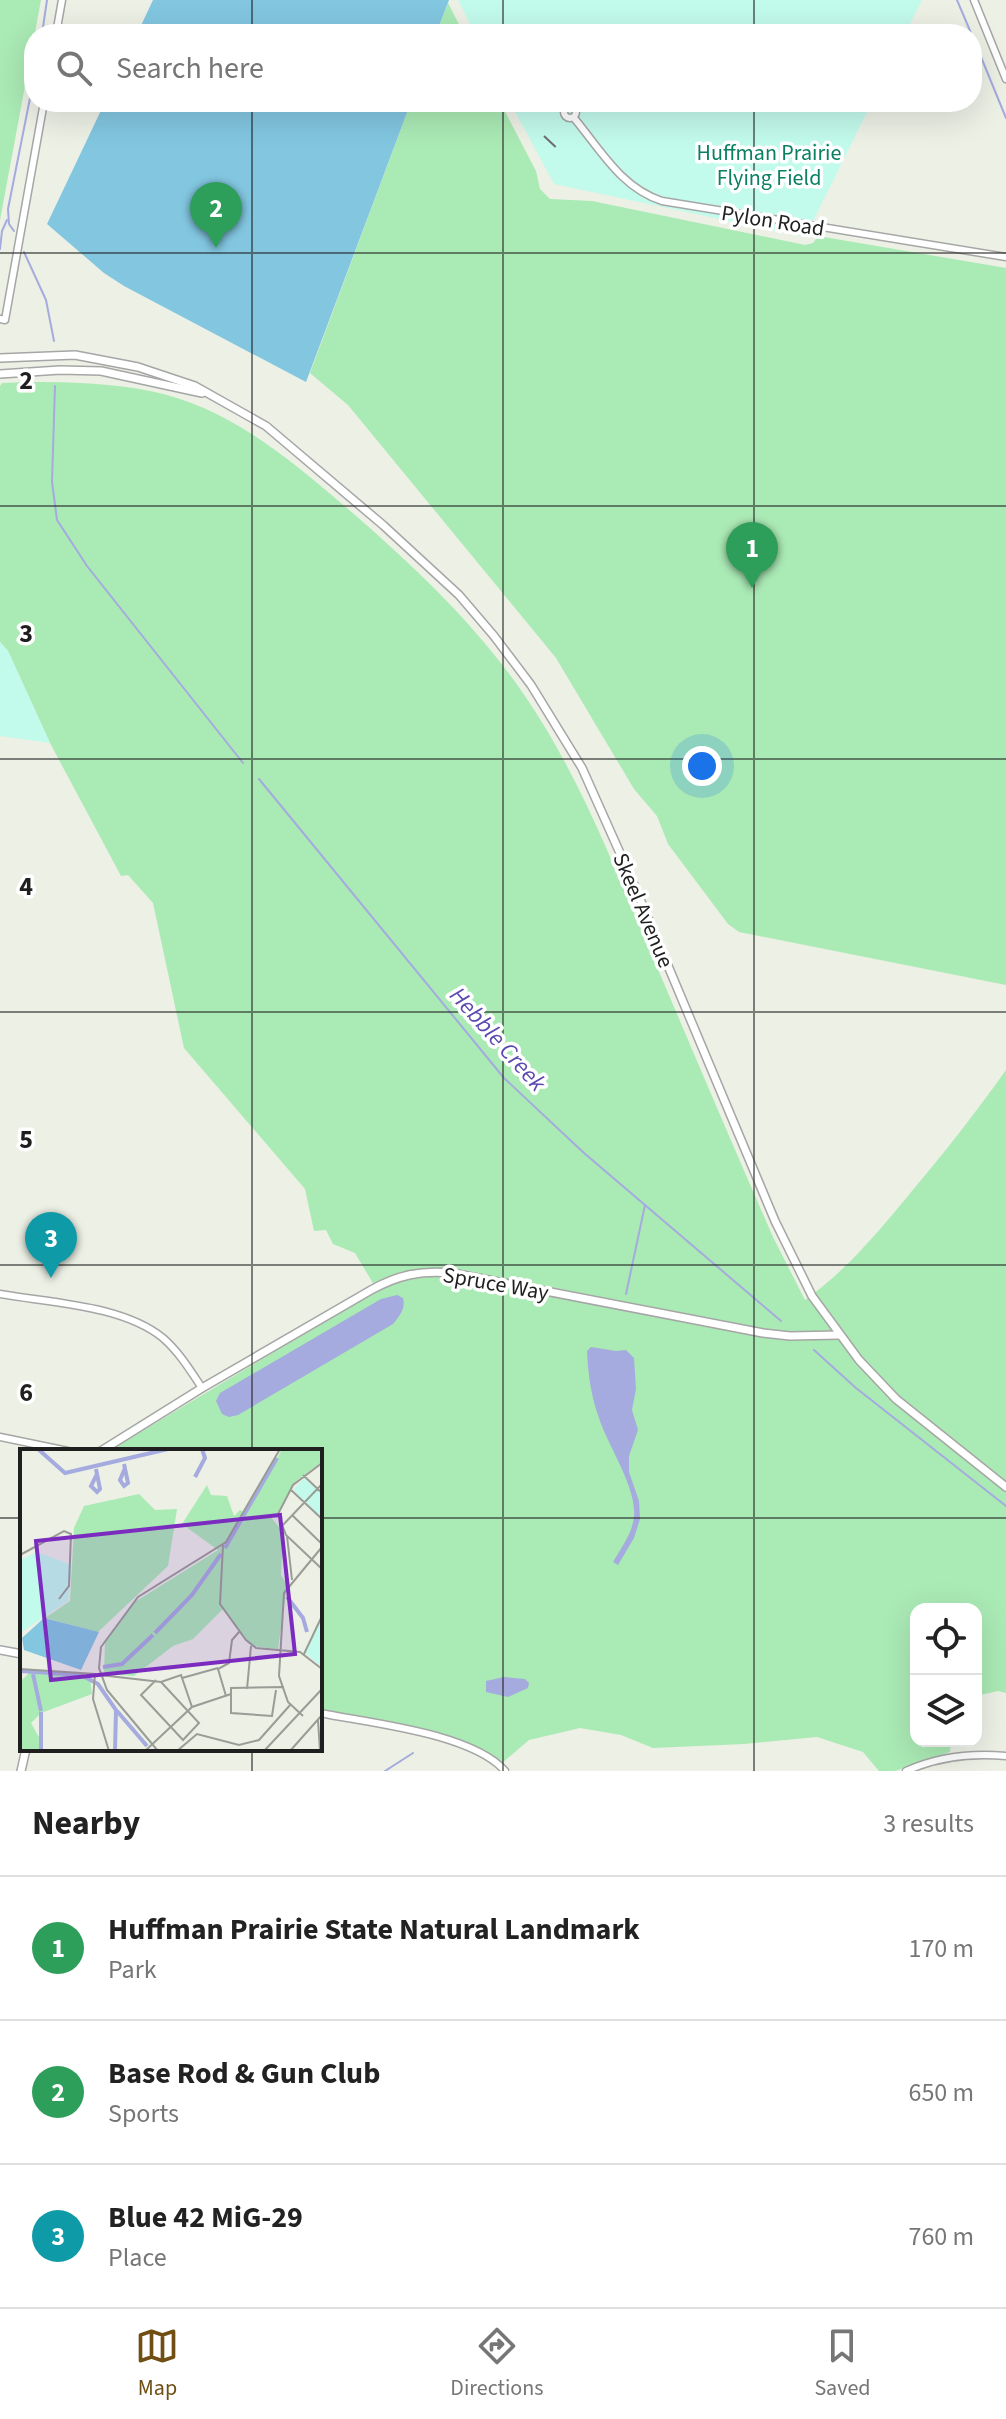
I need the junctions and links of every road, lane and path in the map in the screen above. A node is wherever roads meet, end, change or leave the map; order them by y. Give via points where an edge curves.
1 (62, 0) edge
2 (974, 0) edge
3 (58, 24) edge
4 (1006, 79) edge
5 (42, 112) edge
6 (574, 118) dead end
7 (1006, 257) edge
8 (2, 319) edge
9 (0, 358) edge
10 (0, 374) edge
11 (205, 392) junction
12 (0, 1294) edge
13 (839, 1335) junction
14 (202, 1388) junction
15 (0, 1437) edge
16 (58, 1449) edge
17 (104, 1449) edge
18 (1006, 1487) edge
19 (0, 1650) edge
20 (20, 1654) edge
21 (322, 1713) edge
22 (26, 1751) edge
23 (1006, 1756) edge
24 (921, 1764) junction
25 (21, 1771) edge
26 (505, 1771) edge
27 (906, 1771) edge
28 (927, 1771) edge

1 - 3 street
2 - 4 street
5 - 8 street
6 - 7 street, Pylon Road via 624,179 649,197
9 - 11 street, Skeel Avenue via 75,355 164,374
10 - 11 street, Skeel Avenue via 101,371
11 - 13 street, Skeel Avenue via 266,426 383,525 459,595 531,685 582,768 775,1221 812,1296
12 - 14 street via 101,1311 145,1326 176,1351
13 - 14 street, Spruce Way via 763,1333 452,1273 418,1272 393,1277
13 - 18 street, Skeel Avenue via 896,1399
14 - 17 street, Spruce Way
15 - 16 street
19 - 20 street
21 - 26 street via 449,1740 474,1749
22 - 25 street
23 - 24 street
24 - 27 street
24 - 28 street

